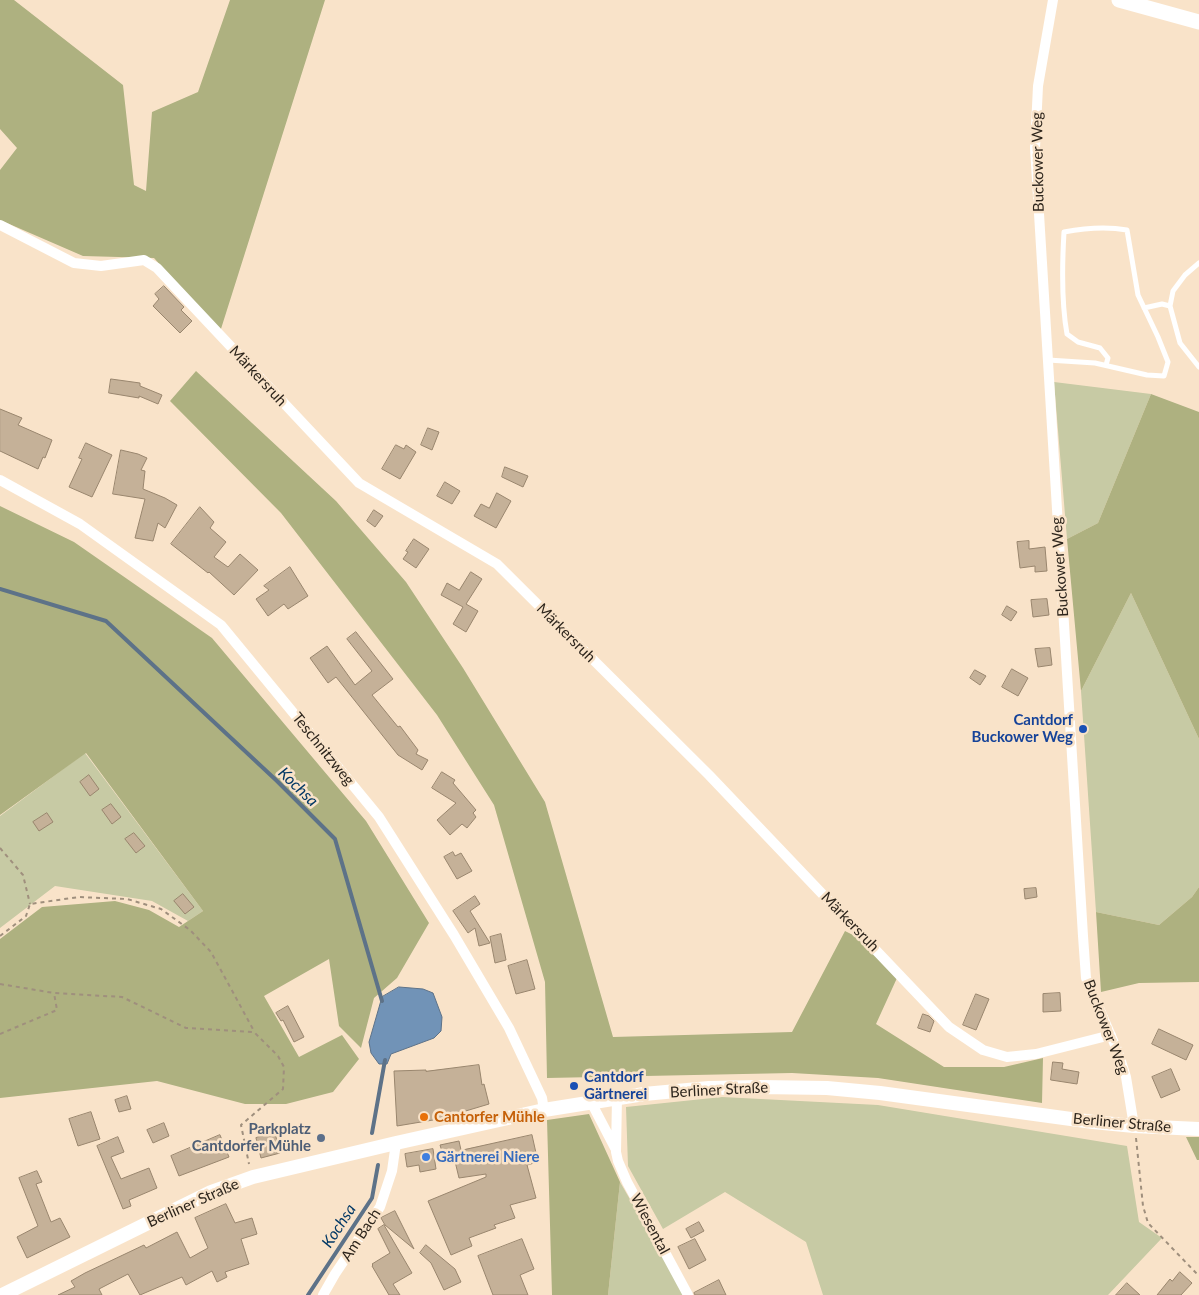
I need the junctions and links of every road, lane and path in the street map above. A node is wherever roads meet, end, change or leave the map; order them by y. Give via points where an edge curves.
1 (1053, 0) edge
2 (1119, 0) edge
3 (1199, 22) edge
4 (0, 225) edge
5 (1199, 262) edge
6 (1170, 306) junction
7 (1144, 308) junction
8 (1047, 360) junction
9 (1106, 366) junction
10 (1199, 367) edge
11 (0, 480) edge
12 (0, 848) edge
13 (30, 904) junction
14 (0, 936) edge
15 (0, 984) edge
16 (54, 993) junction
17 (254, 1032) junction
18 (0, 1034) edge
19 (1111, 1035) junction
20 (616, 1098) junction
21 (591, 1102) junction
22 (544, 1110) junction
23 (1134, 1126) junction
24 (1199, 1129) edge
25 (396, 1143) junction
26 (616, 1152) junction
27 (253, 1177) junction
28 (1199, 1276) edge
29 (2, 1295) edge
30 (323, 1295) edge
31 (688, 1295) edge

1 - 8 street, Buckower Weg via 1038,86 1036,148
2 - 3 main road
4 - 19 street, Märkersruh via 74,263 102,266 144,260 157,268 359,484 497,564 709,775 949,1027 983,1050 1007,1057 1036,1054
5 - 6 lane via 1173,291
6 - 7 lane via 1162,304
6 - 10 lane via 1180,344
7 - 9 lane via 1168,362 1164,376
7 - 9 lane via 1138,295 1127,230 1112,227 1064,232 1062,257 1067,334 1078,342 1100,348 1108,358
8 - 9 lane
8 - 19 street, Buckower Weg via 1086,978
11 - 22 street, Teschnitzweg via 80,524 221,625 379,817 509,1028 542,1098
12 - 13 path via 23,875
13 - 14 path via 26,916
13 - 17 path via 79,896 127,899 161,909 190,930 211,952
15 - 16 path
16 - 17 path via 122,997 186,1028
16 - 18 path via 57,1010
17 - 27 path via 278,1056 284,1067 283,1090 242,1125
19 - 23 street, Buckower Weg via 1126,1076
20 - 21 main road, Berliner Straße
20 - 23 main road, Berliner Straße via 709,1088 827,1088
20 - 26 street, Wiesental
21 - 22 main road, Berliner Straße
21 - 26 street, Wiesental
22 - 25 main road, Berliner Straße
23 - 24 main road, Berliner Straße
23 - 28 path via 1143,1206 1148,1223
25 - 27 main road, Berliner Straße
25 - 30 street, Am Bach via 392,1171 380,1208
26 - 31 street, Wiesental via 627,1182
27 - 29 main road, Berliner Straße via 211,1192

